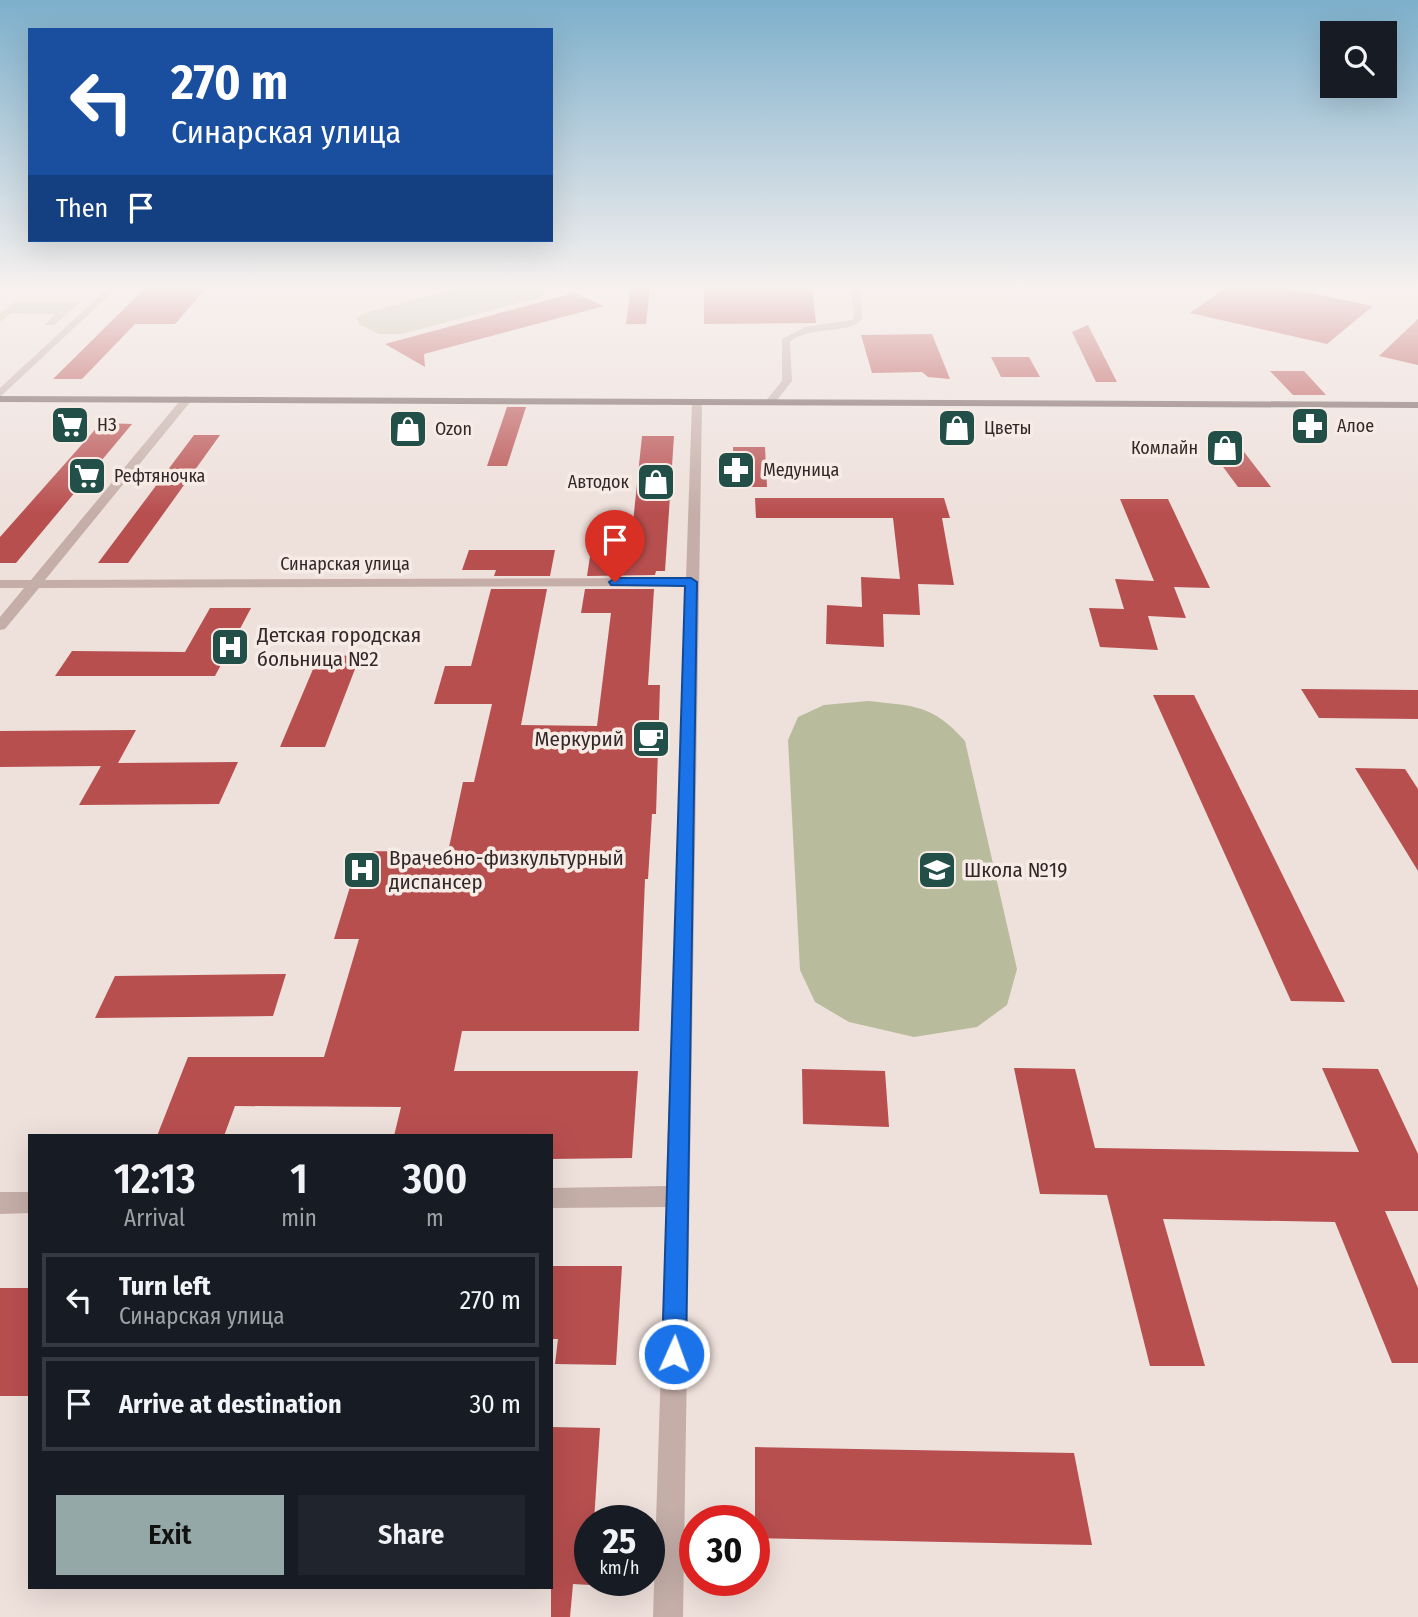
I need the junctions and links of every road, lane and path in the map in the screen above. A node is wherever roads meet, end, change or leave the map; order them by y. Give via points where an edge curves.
1 (36, 361) edge
2 (787, 361) edge
3 (0, 396) edge
4 (187, 399) junction
5 (697, 402) junction
6 (770, 402) junction
7 (1418, 405) edge
8 (691, 582) junction
9 (0, 584) edge
10 (33, 584) junction
11 (0, 626) edge
12 (679, 1196) junction
13 (553, 1198) edge
14 (28, 1202) edge
15 (0, 1203) edge
16 (668, 1617) edge

1 - 3 street
2 - 6 street via 789,380
3 - 4 main road
4 - 5 main road
4 - 10 street
5 - 6 main road
5 - 8 street
6 - 7 main road
8 - 10 street, Синарская улица
8 - 12 street
9 - 10 street, Синарская улица
10 - 11 street
12 - 13 street
12 - 16 street
14 - 15 street

